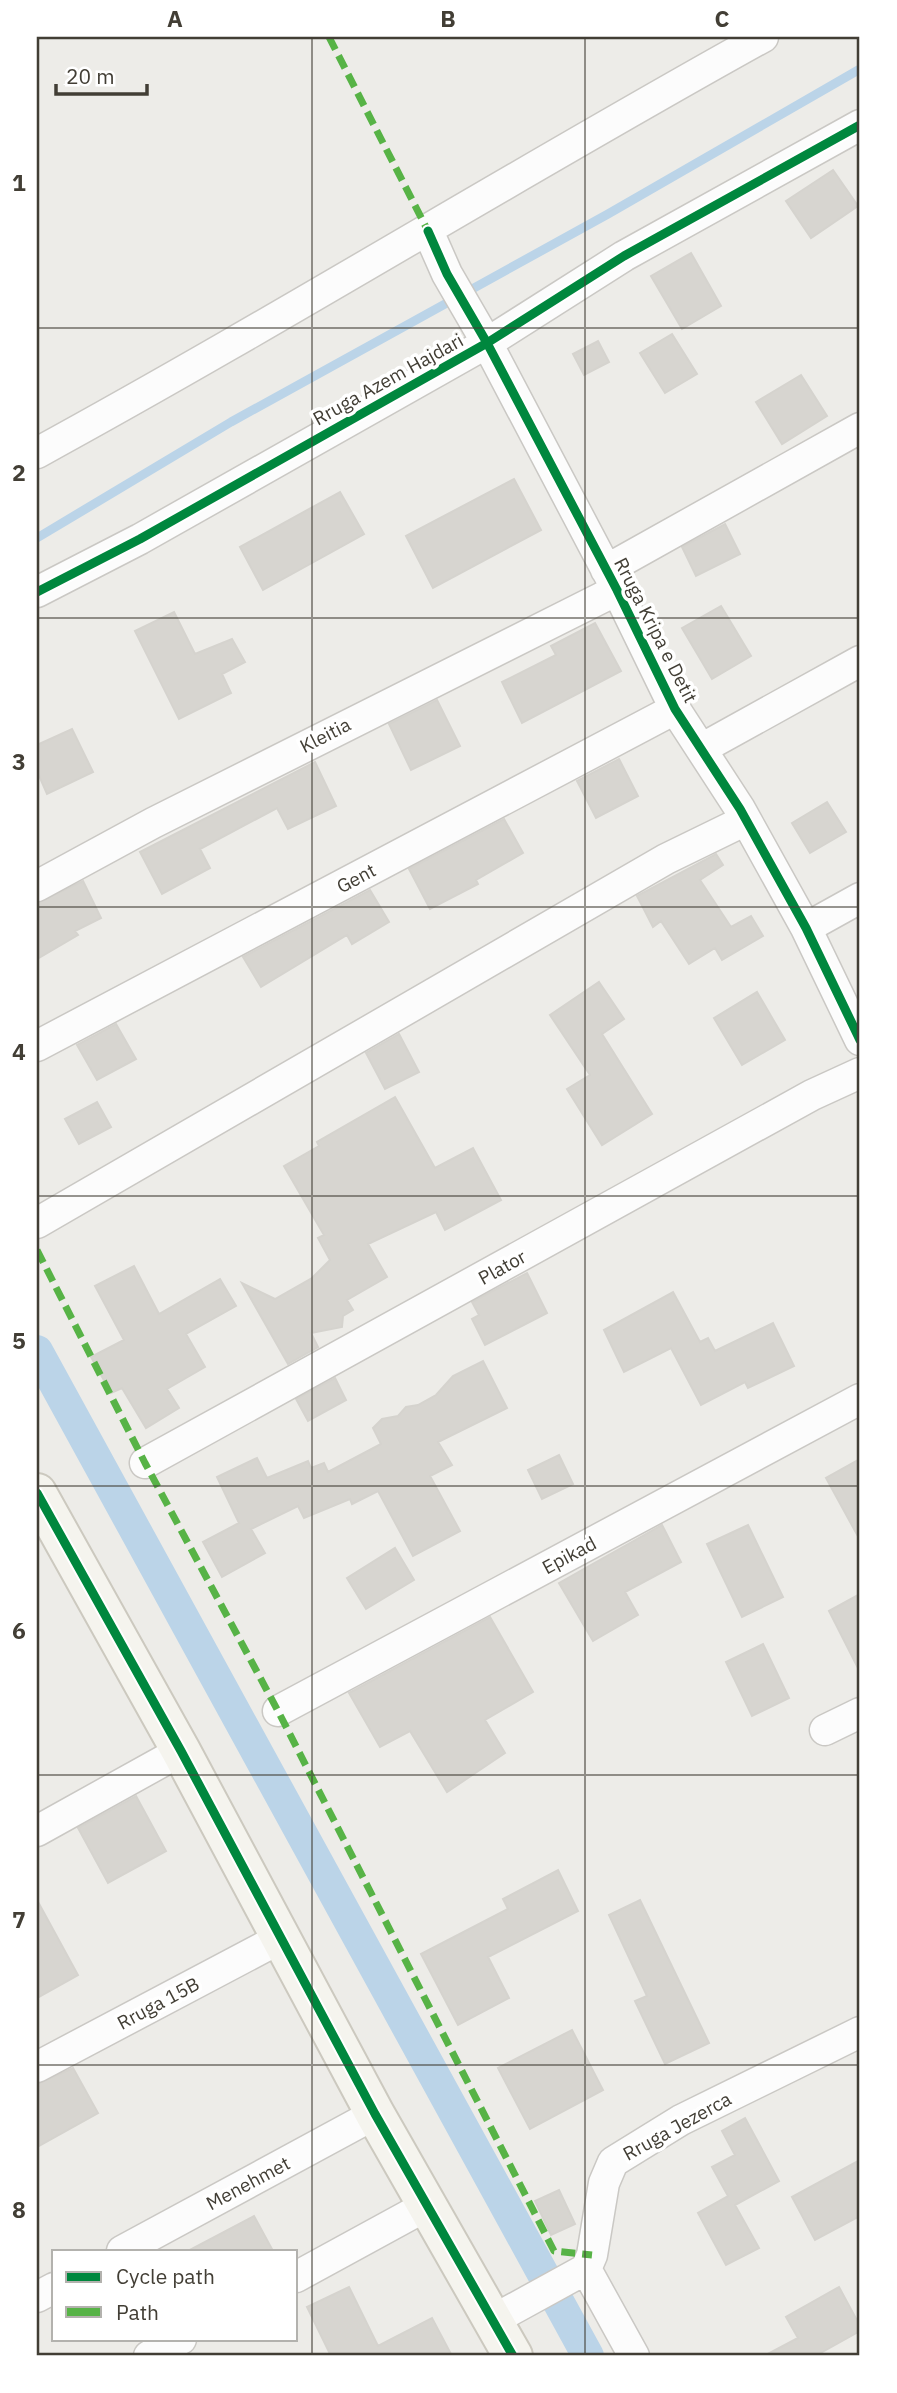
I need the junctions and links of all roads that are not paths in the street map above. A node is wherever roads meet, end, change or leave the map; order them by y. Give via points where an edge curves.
1 (763, 37) edge
2 (860, 125) edge
3 (428, 231) junction
4 (487, 343) junction
5 (860, 428) edge
6 (37, 453) edge
7 (611, 580) junction
8 (37, 592) edge
9 (860, 661) edge
10 (675, 709) junction
11 (701, 749) junction
12 (746, 820) junction
13 (37, 886) edge
14 (860, 898) edge
15 (806, 928) junction
16 (860, 1040) edge
17 (37, 1046) edge
18 (860, 1073) edge
19 (37, 1223) edge
20 (860, 1399) edge
21 (145, 1463) dead end
22 (37, 1493) edge
23 (278, 1711) dead end
24 (860, 1713) edge
25 (825, 1730) dead end
26 (181, 1751) junction
27 (37, 1832) edge
28 (279, 1939) junction
29 (860, 2032) edge
30 (37, 2067) edge
31 (375, 2114) junction
32 (426, 2206) junction
33 (124, 2250) edge
34 (580, 2273) junction
35 (298, 2276) edge
36 (493, 2320) junction
37 (179, 2340) edge
38 (149, 2356) edge
39 (513, 2356) edge
40 (634, 2356) edge

1 - 3 street via 561,149
2 - 4 street, Rruga Azem Hajdari via 624,256
3 - 4 street, Rruga Kripa e Detit
3 - 6 street
4 - 7 street, Rruga Kripa e Detit
4 - 8 street, Rruga Azem Hajdari
5 - 7 street, Kleitia
7 - 10 street, Rruga Kripa e Detit
7 - 13 street, Kleitia
9 - 11 street
10 - 11 street, Rruga Kripa e Detit
10 - 17 street, Gent
11 - 12 street, Rruga Kripa e Detit
12 - 15 street, Rruga Kripa e Detit
12 - 19 street via 666,859
14 - 15 street
15 - 16 street, Rruga Kripa e Detit
18 - 21 street, Plator
20 - 23 street, Epikad
22 - 26 street
24 - 25 street
26 - 27 street
26 - 28 street
28 - 30 street, Rruga 15B
28 - 31 street
29 - 34 street, Rruga Jezerca via 681,2120 613,2162 604,2183 592,2255
31 - 32 street
31 - 33 street, Menehmet
32 - 35 street
32 - 36 street
34 - 36 street
34 - 40 street
36 - 39 street
37 - 38 street

